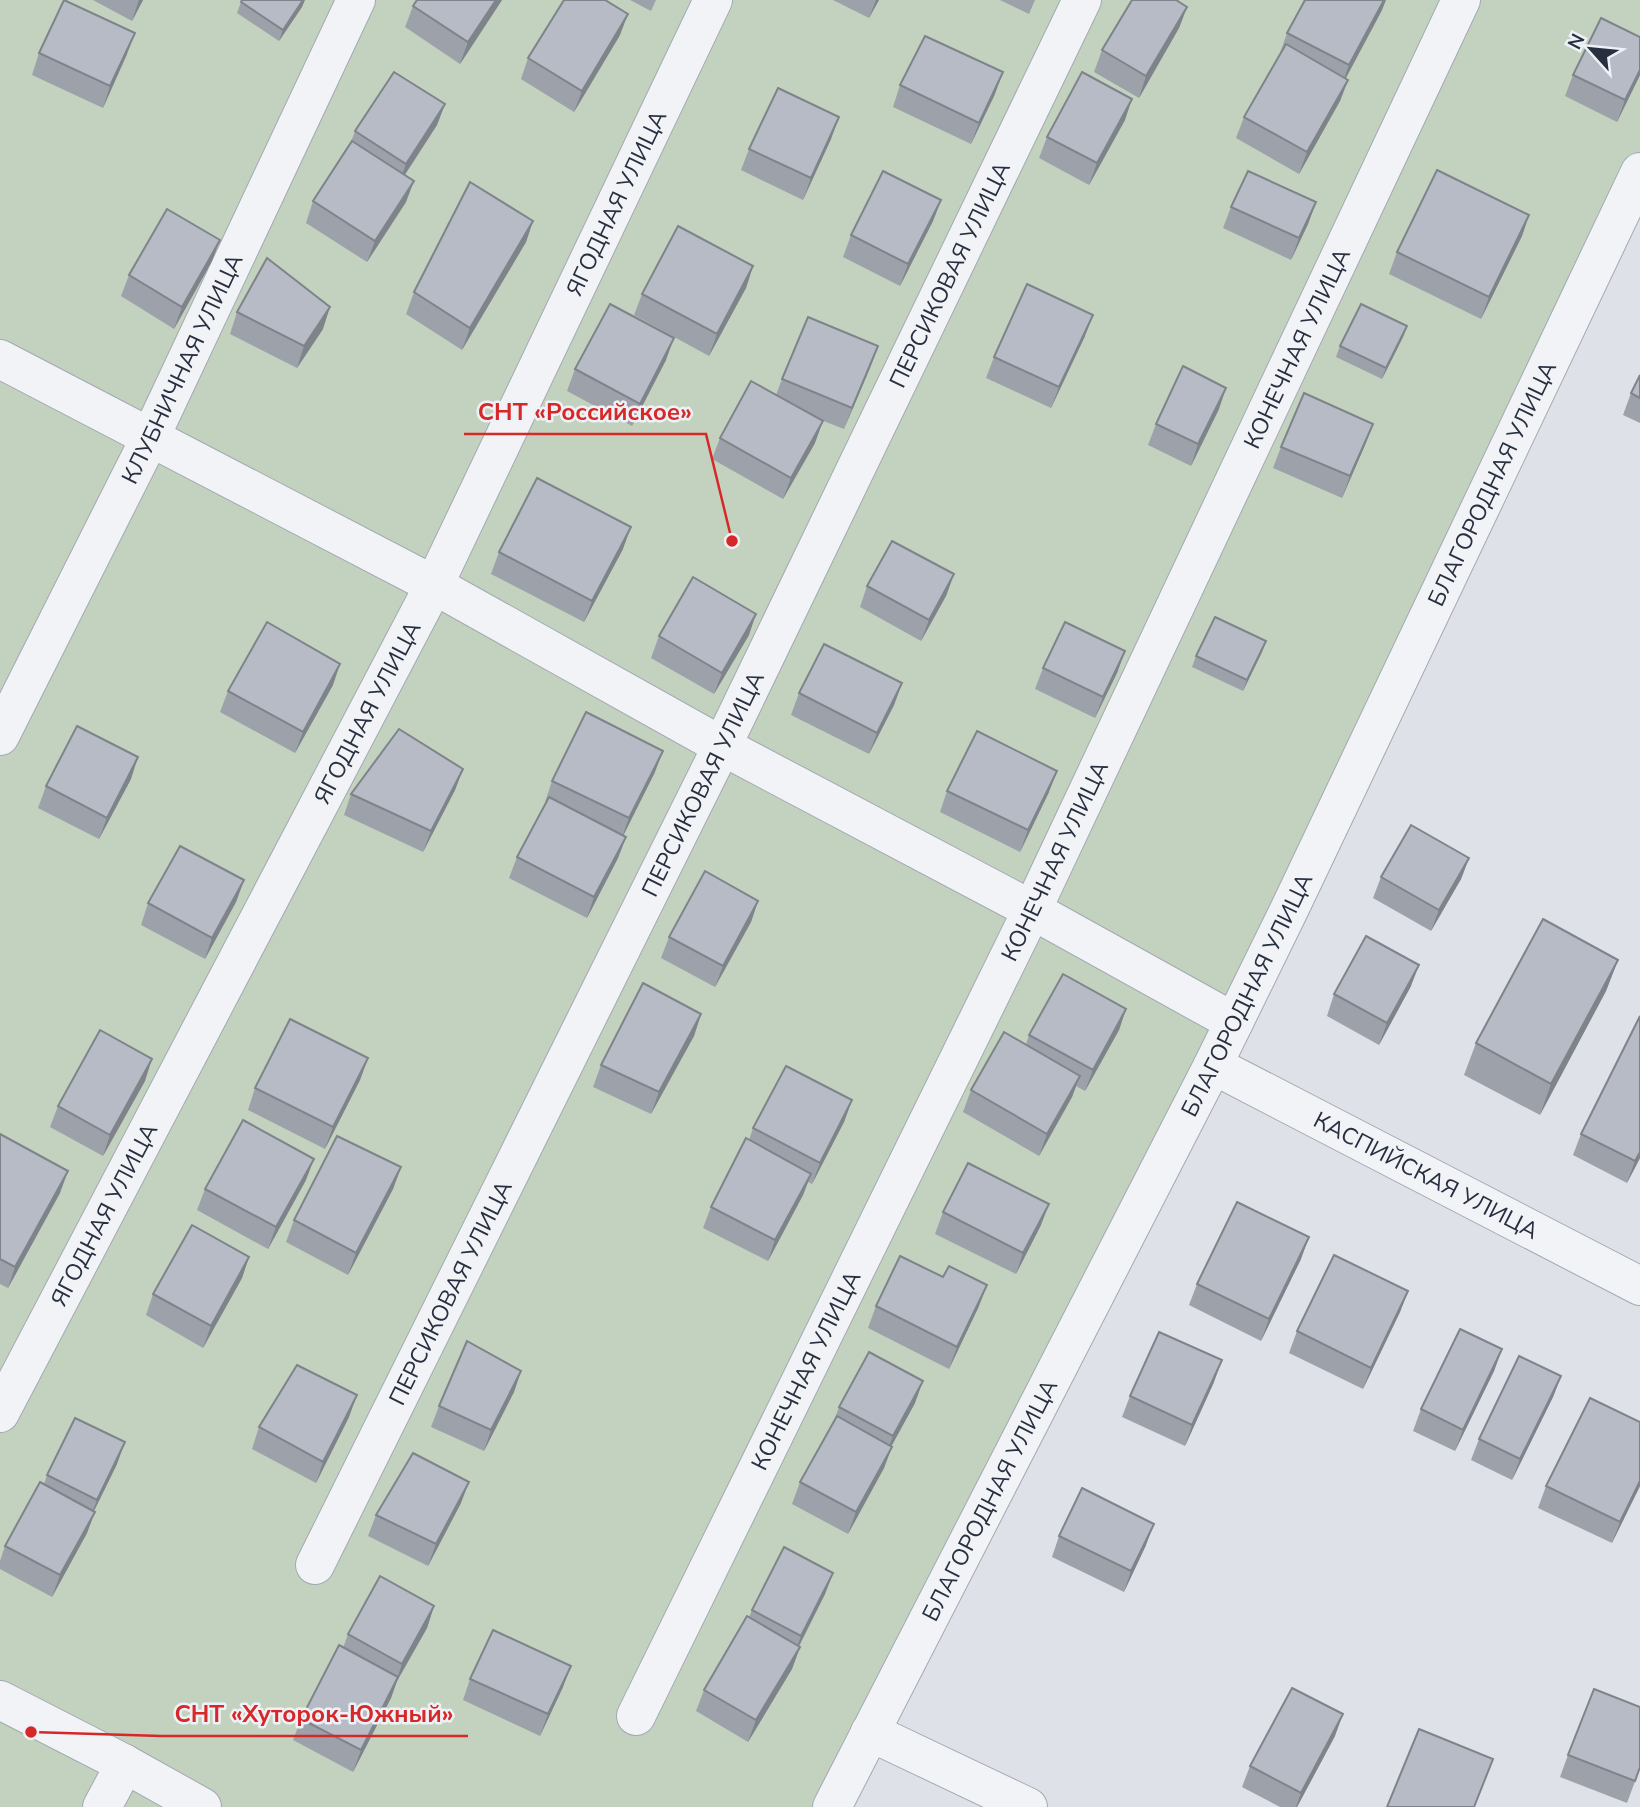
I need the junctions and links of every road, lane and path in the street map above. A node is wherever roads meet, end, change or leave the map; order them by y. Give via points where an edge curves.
1 (356, 0) edge
2 (713, 0) edge
3 (1082, 0) edge
4 (1461, 0) edge
5 (1640, 172) edge
6 (0, 359) edge
7 (150, 439) junction
8 (434, 586) junction
9 (0, 736) edge
10 (722, 746) junction
11 (1032, 910) junction
12 (1234, 1022) junction
13 (1213, 1065) junction
14 (1640, 1286) edge
15 (0, 1413) edge
16 (316, 1565) dead end
17 (0, 1700) edge
18 (636, 1716) dead end
19 (870, 1732) junction
20 (125, 1764) junction
21 (102, 1807) edge
22 (202, 1807) edge
23 (832, 1807) edge
24 (1028, 1807) edge

1 - 7 street, КЛУБНИЧНАЯ УЛИЦА
2 - 8 street, ЯГОДНАЯ УЛИЦА
3 - 10 street, ПЕРСИКОВАЯ УЛИЦА
4 - 11 street, КОНЕЧНАЯ УЛИЦА
5 - 12 street, БЛАГОРОДНАЯ УЛИЦА
6 - 7 street
7 - 8 street
7 - 9 street, КЛУБНИЧНАЯ УЛИЦА
8 - 10 street
8 - 15 street, ЯГОДНАЯ УЛИЦА
10 - 11 street
10 - 16 street, ПЕРСИКОВАЯ УЛИЦА
11 - 12 street
11 - 18 street, КОНЕЧНАЯ УЛИЦА
12 - 13 street, БЛАГОРОДНАЯ УЛИЦА
13 - 14 street, КАСПИЙСКАЯ УЛИЦА
13 - 19 street, БЛАГОРОДНАЯ УЛИЦА
17 - 20 street
19 - 23 street, БЛАГОРОДНАЯ УЛИЦА
19 - 24 street
20 - 21 street
20 - 22 street

